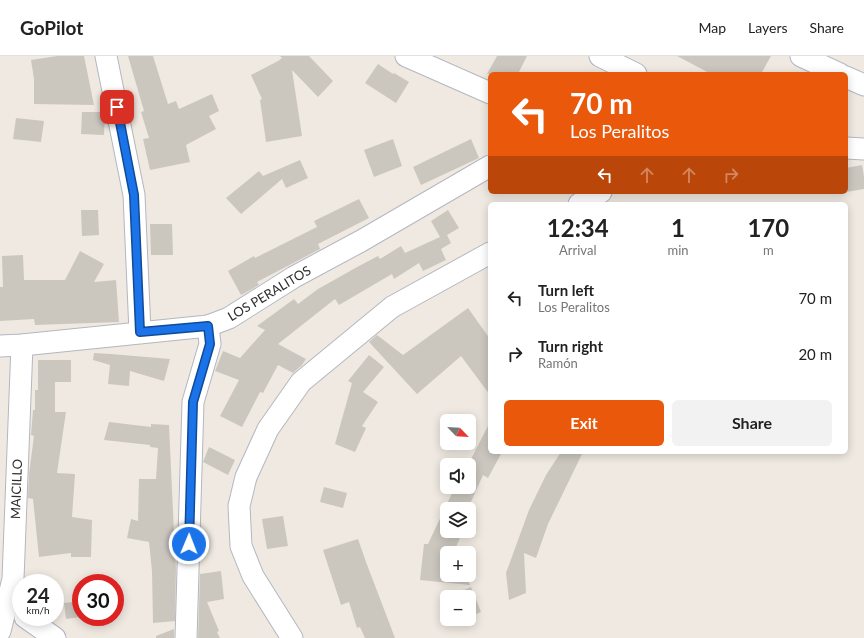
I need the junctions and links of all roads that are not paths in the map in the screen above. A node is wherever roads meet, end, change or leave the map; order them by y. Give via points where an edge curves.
1 (106, 56) edge
2 (406, 56) edge
3 (600, 56) edge
4 (801, 56) edge
5 (632, 72) edge
6 (836, 72) edge
7 (848, 78) edge
8 (864, 85) edge
9 (488, 92) edge
10 (848, 148) edge
11 (864, 149) edge
12 (488, 167) edge
13 (597, 194) edge
14 (583, 202) edge
15 (488, 255) edge
16 (208, 326) junction
17 (140, 332) junction
18 (22, 345) junction
19 (0, 346) edge
20 (13, 574) edge
21 (12, 612) edge
22 (38, 626) edge
23 (0, 631) edge
24 (55, 638) edge
25 (186, 638) edge
26 (292, 638) edge

1 - 17 street via 134,195
2 - 9 street
3 - 5 street
4 - 6 street
7 - 8 street
10 - 11 street
12 - 16 street, LOS PERALITOS via 361,242 294,277 228,318
13 - 14 street
15 - 26 street via 392,307 301,382 268,429 246,477 239,506 242,546 253,576
16 - 17 street, LOS PERALITOS
16 - 25 street via 210,344 193,402
17 - 18 street, LOS PERALITOS
18 - 19 street, LOS PERALITOS
18 - 20 street, MAICILLO
21 - 23 street, MAICILLO
22 - 24 street

